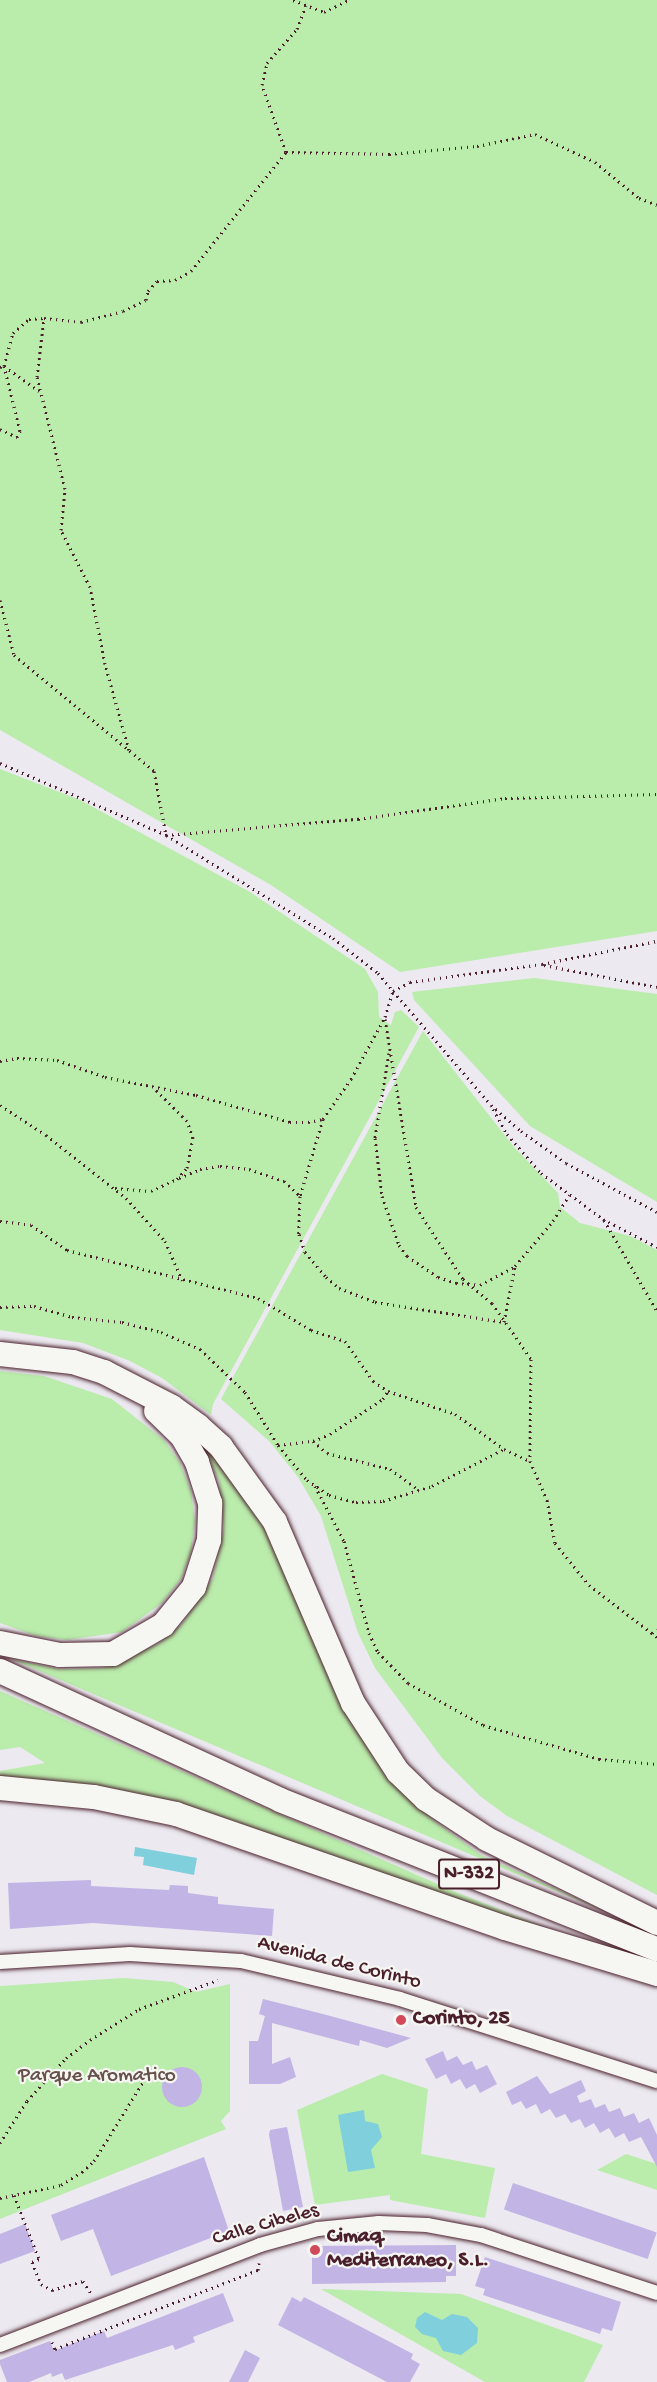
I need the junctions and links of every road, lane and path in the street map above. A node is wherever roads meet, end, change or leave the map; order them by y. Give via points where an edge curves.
1 (293, 0) edge
2 (349, 0) edge
3 (306, 6) junction
4 (286, 152) junction
5 (657, 205) edge
6 (45, 318) junction
7 (2, 367) edge
8 (40, 392) junction
9 (0, 429) edge
10 (0, 600) edge
11 (129, 750) junction
12 (0, 763) edge
13 (657, 795) edge
14 (166, 835) junction
15 (657, 941) edge
16 (542, 964) junction
17 (657, 987) edge
18 (393, 991) junction
19 (385, 1017) junction
20 (389, 1049) junction
21 (0, 1061) edge
22 (152, 1087) junction
23 (0, 1105) edge
24 (490, 1105) junction
25 (323, 1119) junction
26 (177, 1179) junction
27 (114, 1188) junction
28 (569, 1195) junction
29 (300, 1196) junction
30 (657, 1212) edge
31 (603, 1219) junction
32 (0, 1221) edge
33 (657, 1247) edge
34 (515, 1266) junction
35 (183, 1280) junction
36 (472, 1286) junction
37 (0, 1307) edge
38 (657, 1311) edge
39 (504, 1322) junction
40 (0, 1354) edge
41 (104, 1372) junction
42 (388, 1391) junction
43 (314, 1442) junction
44 (278, 1445) junction
45 (504, 1449) junction
46 (530, 1461) junction
47 (314, 1485) junction
48 (419, 1490) junction
49 (657, 1629) edge
50 (652, 1633) junction
51 (657, 1637) edge
52 (0, 1643) edge
53 (0, 1671) edge
54 (657, 1764) edge
55 (0, 1788) edge
56 (657, 1923) edge
57 (657, 1949) edge
58 (0, 1962) edge
59 (657, 1974) edge
60 (218, 1980) dead end
61 (657, 2081) edge
62 (143, 2082) dead end
63 (0, 2143) edge
64 (15, 2195) junction
65 (0, 2198) edge
66 (257, 2257) dead end
67 (657, 2293) edge
68 (94, 2298) dead end
69 (50, 2335) dead end
70 (0, 2345) edge

1 - 3 path
2 - 3 path via 324,12
3 - 4 path via 297,29 267,63 262,85
4 - 5 path via 389,154 477,146 535,134 595,162 639,198
4 - 6 path via 191,271 175,280 158,281 148,291 146,300 123,311 81,322
6 - 7 path via 20,324
6 - 8 path via 37,377
7 - 8 path
7 - 9 path via 20,431 16,437
8 - 11 path via 65,489 61,530 90,588 105,664
10 - 11 path via 14,655
11 - 14 path via 154,771
12 - 14 path
13 - 14 path via 505,798 358,819
14 - 18 path via 333,938 378,973
15 - 16 path
16 - 17 path
16 - 18 path via 410,982
18 - 19 path
18 - 24 path
19 - 20 path
19 - 25 path via 368,1052
20 - 36 path via 416,1207 433,1237
20 - 36 path via 375,1138 382,1196 392,1232 407,1256 438,1277
21 - 22 path via 57,1060 105,1077
22 - 25 path via 290,1122
22 - 26 path via 176,1106 193,1138 187,1168
23 - 27 path
24 - 28 path via 526,1156
24 - 30 path via 566,1163
25 - 29 path
26 - 27 path via 151,1191
26 - 29 path via 220,1166 249,1169 284,1181
27 - 35 path via 153,1224 176,1260
28 - 31 path
28 - 34 path via 553,1221
29 - 39 path via 298,1225 305,1252 339,1288 375,1302
31 - 33 path
31 - 38 path
32 - 35 path via 31,1225 67,1251
34 - 36 path
34 - 39 path
35 - 42 path via 258,1298 311,1330 345,1341 373,1381
36 - 39 path via 492,1303
37 - 44 path via 34,1306 72,1317 122,1322 182,1340 200,1349 245,1392
39 - 46 path via 526,1350 534,1371
40 - 41 highway via 74,1362
41 - 52 highway via 174,1428 197,1462 210,1503 211,1524 194,1587 163,1625 113,1654 60,1655
41 - 56 highway via 172,1407 198,1426 221,1447 252,1487 293,1560 353,1703 398,1772 426,1800 487,1839
42 - 43 path via 383,1400
42 - 45 path via 455,1414
43 - 44 path
43 - 48 path via 334,1455 390,1469
44 - 47 path
45 - 46 path
45 - 48 path
46 - 50 path via 547,1500 553,1536 563,1557 614,1606
47 - 48 path via 329,1495 356,1502 383,1501
47 - 54 path via 344,1541 369,1633 378,1652 408,1683 483,1725 599,1759
49 - 50 path
50 - 51 path
53 - 57 highway, N-332 via 280,1800
55 - 59 highway, N-332 via 94,1797 176,1814 417,1898
58 - 61 street, Avenida de Corinto via 130,1954 241,1961 399,1999
60 - 63 path via 139,2010 90,2040 66,2058 27,2101
62 - 64 path via 94,2161 82,2172 61,2185
64 - 65 path
64 - 68 path via 39,2259 32,2262 41,2284 52,2290 83,2281
66 - 69 path via 258,2270 55,2349
67 - 70 street, Calle Cibeles via 481,2235 427,2225 379,2223 318,2229 260,2245

